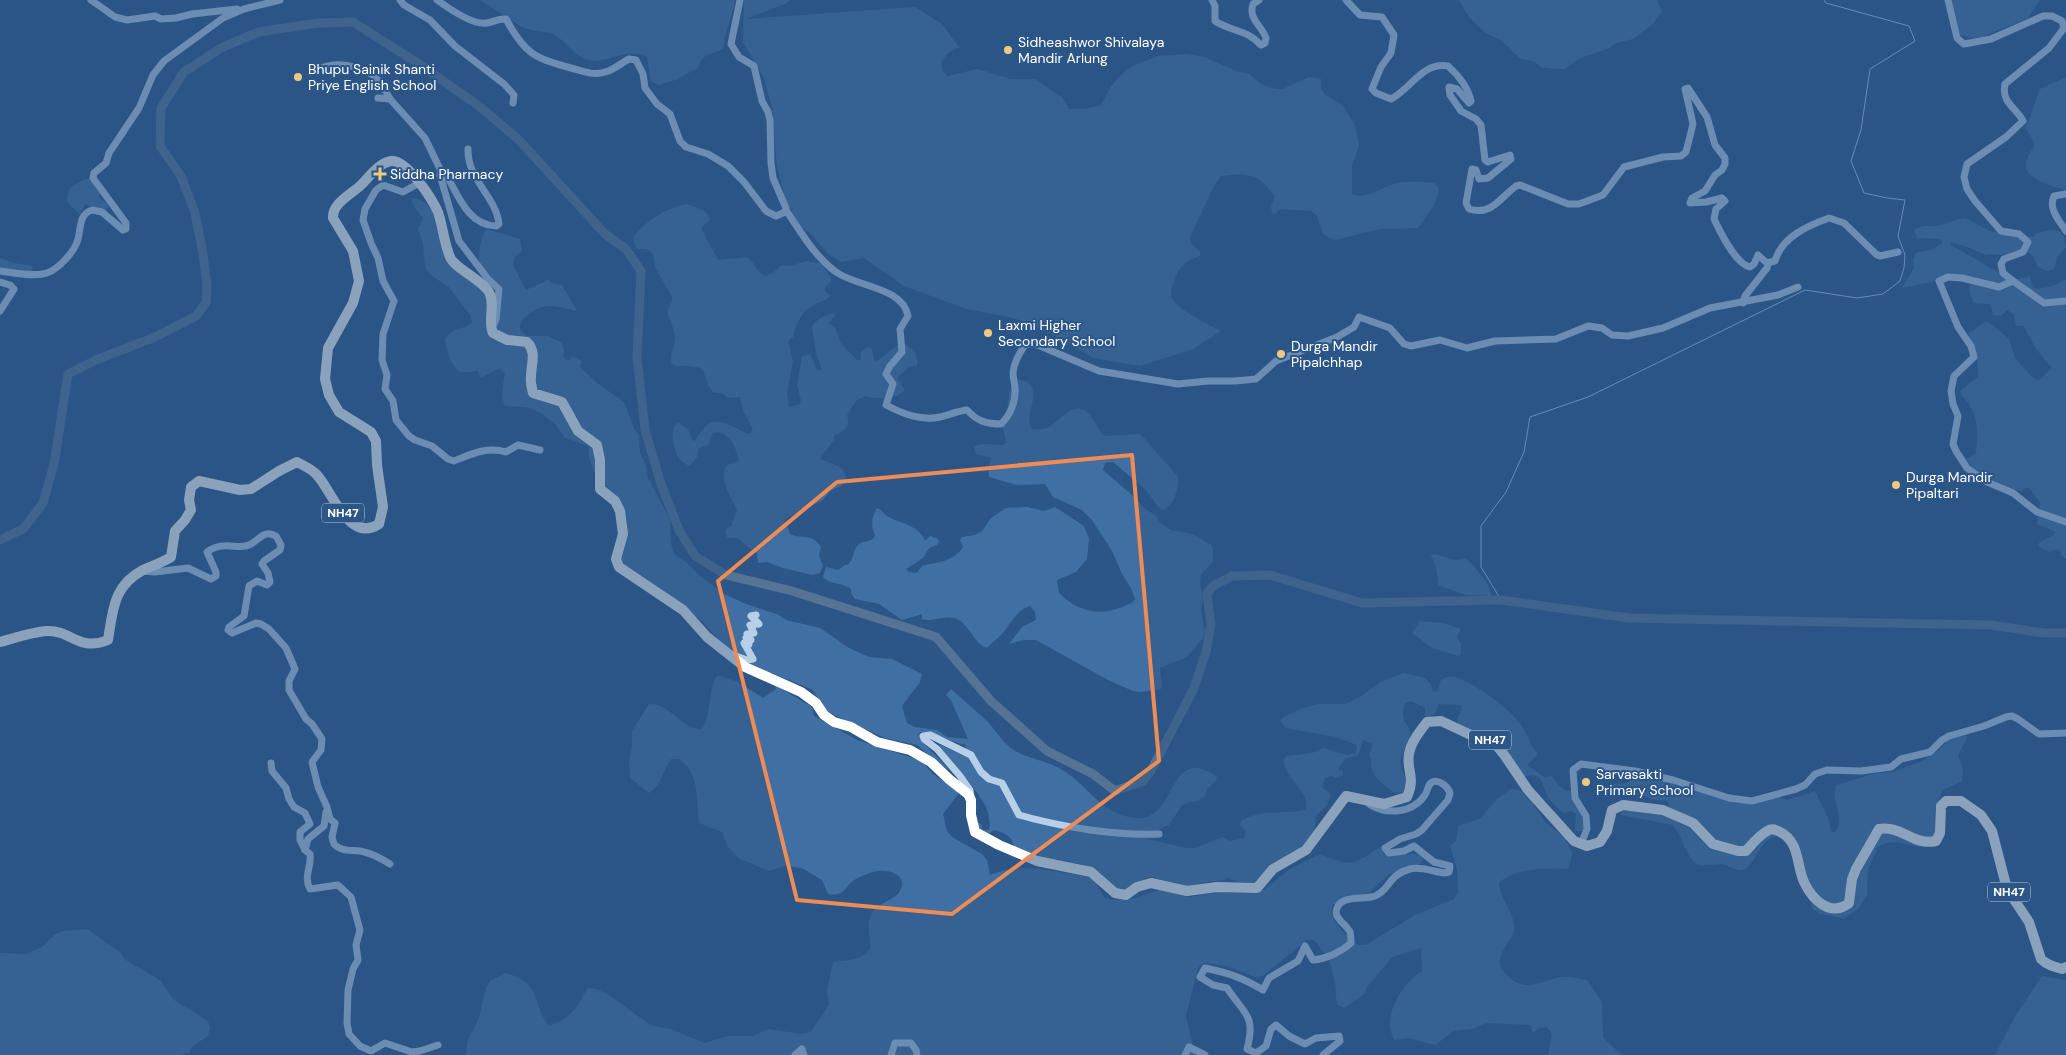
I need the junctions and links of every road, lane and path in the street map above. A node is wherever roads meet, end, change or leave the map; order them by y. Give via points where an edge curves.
1 (91, 0) edge
2 (280, 0) edge
3 (400, 0) edge
4 (438, 0) edge
5 (740, 0) edge
6 (1212, 0) edge
7 (1259, 0) edge
8 (1346, 0) edge
9 (1948, 0) edge
10 (250, 8) junction
11 (322, 68) dead end
12 (378, 98) dead end
13 (390, 99) junction
14 (513, 103) dead end
15 (468, 149) dead end
16 (441, 171) junction
17 (419, 183) junction
18 (2066, 194) edge
19 (786, 210) junction
20 (2066, 231) edge
21 (1898, 252) dead end
22 (1767, 263) junction
23 (0, 271) edge
24 (2013, 281) junction
25 (0, 282) edge
26 (1798, 288) dead end
27 (2066, 301) edge
28 (1743, 303) junction
29 (0, 311) edge
30 (491, 330) junction
31 (540, 450) dead end
32 (2066, 522) edge
33 (141, 571) junction
34 (756, 615) dead end
35 (0, 642) edge
36 (730, 656) junction
37 (2066, 733) edge
38 (271, 763) dead end
39 (971, 800) junction
40 (1367, 800) junction
41 (328, 807) junction
42 (1160, 834) dead end
43 (1581, 844) junction
44 (305, 850) junction
45 (390, 864) dead end
46 (2066, 967) edge
47 (438, 1045) dead end
48 (795, 1055) edge
49 (804, 1055) edge
50 (891, 1055) edge
51 (917, 1055) edge
52 (1185, 1055) edge
53 (1205, 1055) edge
54 (1323, 1055) edge

1 - 10 street via 115,17 127,20 155,16 176,18
2 - 10 street
3 - 14 street via 430,20 455,46 504,84 514,95
4 - 19 street via 477,22 487,24 506,19 509,28 533,55 553,64 598,74 629,59 636,60 645,88 670,114 680,142 728,166 766,211 776,216
5 - 19 street via 731,44 739,56 754,66 756,72 770,120 773,178
6 - 7 street via 1215,21 1226,28 1250,34 1261,44 1266,38 1255,21 1252,8
8 - 22 street via 1360,15 1382,17 1394,36 1391,53 1372,89 1376,93 1390,99 1427,69 1448,66 1470,96 1469,103 1457,89 1449,87 1450,95 1461,111 1481,125 1485,160 1510,156 1511,159 1488,178 1480,179 1472,169 1466,203 1469,209 1484,212 1520,185 1568,204 1579,204 1608,191 1624,167 1681,156 1686,152 1693,124 1685,89 1688,88 1706,117 1713,140 1726,164 1706,191 1692,198 1690,203 1725,200 1716,209 1714,219 1732,250 1746,266 1754,264 1758,255
9 - 24 street via 1957,38 1964,44 1991,39 2043,16 2062,21 2064,28 2049,48 2005,84 2004,93 2009,104 2023,121 1967,164 1964,177 1975,201 2001,231 2019,234 2028,242 2023,252 2004,259 2001,264 2003,273
10 - 23 street via 223,18 158,68 106,163 94,173 93,178 126,223 126,229 123,230 102,212 92,210 85,213 72,252 48,273
11 - 13 street via 331,64 371,74
12 - 13 street
13 - 16 street via 425,138
15 - 16 street via 473,175 498,215 499,224 489,226 465,209 444,171
16 - 30 street via 459,241 499,289 496,320
17 - 30 highway, NH47 via 438,212 451,259 489,293
17 - 31 street via 403,192 383,185 376,190 365,209 363,220 383,281 394,301 385,326 382,352 387,375 385,389 393,401 396,420 408,436 432,446 454,461 488,449 506,452 518,445
17 - 33 highway, NH47 via 403,164 390,161 377,169 333,211 333,218 353,251 359,281 353,303 328,348 325,379 329,395 339,412 371,432 376,441 383,507 379,524 372,529 362,528 350,521 317,474 297,462 251,489 240,490 199,481 191,487 191,510 175,531 171,557
18 - 20 street via 2054,196 2052,206
19 - 28 street via 821,259 838,273 892,295 907,308 908,316 900,329 902,352 886,374 893,384 886,405 924,419 967,410 982,422 1001,424 1015,398 1013,376 1018,356 1025,345 1033,343 1099,371 1178,384 1235,381 1256,379 1276,361 1354,327 1359,317 1390,328 1404,344 1412,346 1440,340 1467,348 1495,341 1556,339 1588,326 1602,328 1612,335 1628,336 1663,328 1710,308
21 - 22 street via 1880,256 1844,223 1828,218 1792,236 1775,261
22 - 28 street via 1767,268
24 - 27 street via 2044,303
24 - 32 street via 1999,287 1962,278 1948,277 1939,281 1974,357 1954,376 1951,391 1958,416 1953,444 1973,473 2013,493 2037,512
25 - 29 street via 14,289
26 - 28 street
30 - 36 highway via 492,334 507,340 527,342 532,347 534,357 530,379 533,393 562,402 578,432 597,445 600,489 615,501 620,511 624,534 616,560 619,567 683,610 707,637
33 - 35 highway, NH47 via 121,587 114,602 108,640 98,644 82,643 47,631
33 - 41 street via 188,568 211,579 216,576 207,552 211,549 226,545 248,546 268,533 276,536 280,550 262,564 270,582 267,585 257,581 249,586 244,616 228,630 232,633 261,624 290,654 295,669 289,690 322,738 321,750 312,762 318,787
34 - 36 street via 751,616 759,624 750,625 754,633 747,634 751,640 746,638 749,644 744,643 753,659
36 - 39 highway via 745,667 801,692 834,722 851,727 877,742 910,750 932,762
37 - 43 street via 2039,734 2018,719 2006,717 1950,736 1930,752 1901,759 1891,767 1861,771 1827,770 1815,774 1796,789 1752,801 1729,798 1635,771 1582,764 1573,770 1572,778 1574,798 1586,816 1587,830
38 - 44 street via 272,771 286,788 294,808 308,818 310,824 300,832
39 - 40 highway, NH47 via 976,832 1037,861 1092,872 1114,893 1126,895 1151,883 1187,892 1217,887 1257,888 1273,869 1306,850 1346,796
39 - 42 street via 970,790 960,776 923,736 930,735 971,755 981,772 1002,783 1019,815 1086,828 1141,835
40 - 43 highway, NH47 via 1384,804 1407,797 1412,786 1409,754 1416,737 1427,722 1441,721 1493,741 1528,790 1574,841
40 - 54 street via 1374,808 1403,811 1418,802 1431,783 1439,782 1449,788 1448,800 1428,825 1385,848 1396,853 1414,846 1434,862 1450,866 1449,872 1410,869 1392,878 1384,892 1373,897 1342,901 1338,906 1338,919 1350,932 1351,943 1319,960 1312,960 1305,946 1298,961 1269,978 1263,990 1240,976 1220,971 1205,968 1200,977 1213,985 1227,988 1249,1017 1251,1033 1247,1049 1256,1053 1266,1046 1271,1029 1276,1025 1305,1044 1316,1038 1339,1036 1340,1041
41 - 44 street via 324,826 308,839
41 - 45 street via 330,819 335,823 332,837 337,847 378,856
43 - 46 highway, NH47 via 1587,846 1600,842 1607,831 1612,810 1623,805 1663,810 1679,816 1693,822 1713,844 1738,851 1746,851 1760,836 1774,829 1792,841 1804,882 1816,899 1825,908 1835,909 1849,903 1856,869 1879,829 1896,829 1927,843 1936,840 1940,833 1940,806 1946,800 1961,801 1982,815 1992,831 2007,889 2029,922 2041,959 2055,967
44 - 47 street via 310,854 306,877 310,889 338,885 351,896 355,908 360,930 356,945 358,960 347,1001 347,1023 353,1041 370,1051 385,1043 412,1052
48 - 49 street via 802,1049
50 - 51 street via 895,1043 910,1043
52 - 53 street via 1189,1047

